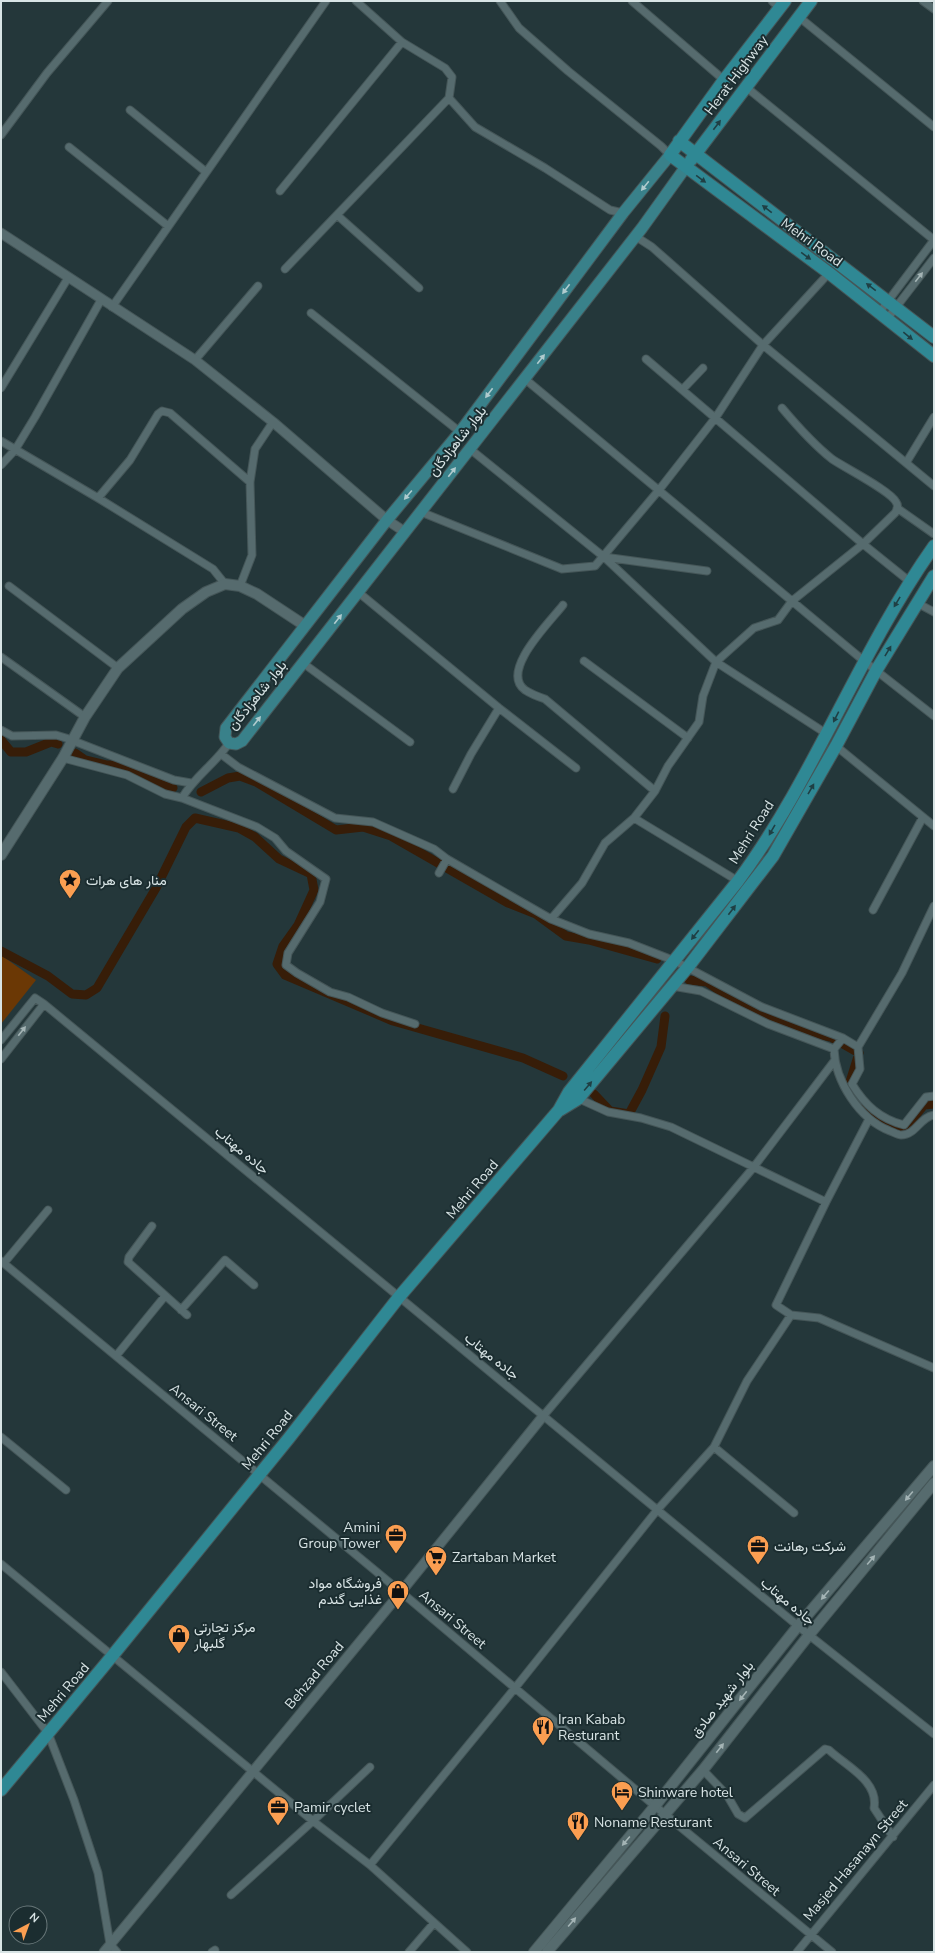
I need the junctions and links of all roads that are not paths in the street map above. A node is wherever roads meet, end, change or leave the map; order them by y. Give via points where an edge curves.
1 (108, 1) edge
2 (326, 1) edge
3 (356, 1) edge
4 (500, 1) edge
5 (632, 1) edge
6 (811, 1) edge
7 (923, 1) edge
8 (779, 3) edge
9 (934, 9) edge
10 (799, 17) junction
11 (402, 42) junction
12 (724, 80) junction
13 (746, 87) junction
14 (449, 98) junction
15 (130, 110) dead end
16 (934, 126) edge
17 (1, 135) edge
18 (679, 141) junction
19 (69, 148) dead end
20 (695, 154) junction
21 (670, 155) junction
22 (685, 168) junction
23 (206, 172) junction
24 (280, 191) dead end
25 (623, 213) junction
26 (337, 215) junction
27 (168, 226) junction
28 (1, 233) edge
29 (635, 236) junction
30 (934, 240) edge
31 (934, 258) edge
32 (285, 268) dead end
33 (829, 273) junction
34 (68, 278) junction
35 (258, 286) dead end
36 (419, 288) dead end
37 (101, 300) junction
38 (892, 304) junction
39 (112, 307) junction
40 (311, 314) dead end
41 (883, 316) junction
42 (934, 337) edge
43 (763, 345) junction
44 (934, 356) edge
45 (646, 359) dead end
46 (195, 360) junction
47 (703, 368) dead end
48 (525, 379) junction
49 (1, 388) edge
50 (683, 389) junction
51 (782, 408) dead end
52 (716, 417) junction
53 (934, 417) edge
54 (273, 422) junction
55 (460, 432) junction
56 (1, 441) edge
57 (470, 449) junction
58 (15, 450) junction
59 (906, 463) junction
60 (1, 465) edge
61 (250, 482) junction
62 (934, 486) edge
63 (659, 490) junction
64 (98, 498) junction
65 (897, 508) junction
66 (421, 512) junction
67 (387, 520) junction
68 (405, 532) junction
69 (934, 534) edge
70 (863, 544) junction
71 (934, 546) edge
72 (604, 556) junction
73 (707, 571) dead end
74 (934, 576) edge
75 (909, 581) junction
76 (225, 584) junction
77 (9, 586) dead end
78 (240, 586) junction
79 (358, 592) junction
80 (792, 600) junction
81 (917, 603) junction
82 (563, 605) dead end
83 (934, 612) edge
84 (304, 626) junction
85 (1, 657) edge
86 (584, 661) dead end
87 (864, 661) junction
88 (716, 662) junction
89 (304, 663) junction
90 (118, 668) junction
91 (877, 669) junction
92 (499, 708) junction
93 (934, 716) edge
94 (85, 717) junction
95 (1, 730) edge
96 (827, 734) junction
97 (688, 738) junction
98 (71, 740) junction
99 (410, 742) dead end
100 (229, 743) junction
101 (836, 746) junction
102 (221, 754) junction
103 (63, 758) junction
104 (576, 768) dead end
105 (191, 783) junction
106 (453, 789) dead end
107 (655, 791) junction
108 (182, 798) junction
109 (923, 817) junction
110 (634, 818) junction
111 (934, 826) edge
112 (1, 855) edge
113 (447, 859) junction
114 (439, 873) dead end
115 (738, 880) junction
116 (934, 906) edge
117 (873, 910) dead end
118 (551, 919) junction
119 (675, 961) junction
120 (688, 967) junction
121 (672, 986) junction
122 (44, 1004) junction
123 (414, 1024) dead end
124 (843, 1038) junction
125 (1, 1040) edge
126 (858, 1047) junction
127 (834, 1049) junction
128 (1, 1059) edge
129 (835, 1060) junction
130 (573, 1096) junction
131 (934, 1096) edge
132 (934, 1115) edge
133 (869, 1119) junction
134 (753, 1168) junction
135 (826, 1202) junction
136 (48, 1210) dead end
137 (152, 1226) dead end
138 (2, 1262) edge
139 (254, 1285) dead end
140 (165, 1296) junction
141 (399, 1297) junction
142 (181, 1310) junction
143 (188, 1315) dead end
144 (791, 1315) junction
145 (116, 1356) junction
146 (934, 1368) edge
147 (544, 1415) junction
148 (1, 1437) edge
149 (714, 1447) junction
150 (934, 1466) edge
151 (260, 1474) junction
152 (934, 1483) edge
153 (66, 1490) dead end
154 (658, 1509) junction
155 (794, 1513) dead end
156 (1, 1564) edge
157 (402, 1592) junction
158 (798, 1626) junction
159 (809, 1635) junction
160 (113, 1655) junction
161 (1, 1672) edge
162 (516, 1688) junction
163 (48, 1733) junction
164 (934, 1734) edge
165 (370, 1767) dead end
166 (703, 1770) junction
167 (252, 1771) junction
168 (934, 1785) edge
169 (1, 1790) edge
170 (655, 1806) junction
171 (664, 1814) junction
172 (313, 1821) junction
173 (893, 1837) junction
174 (370, 1865) junction
175 (231, 1895) dead end
176 (434, 1923) junction
177 (810, 1935) junction
178 (110, 1944) junction
179 (104, 1952) edge
180 (116, 1952) edge
181 (409, 1952) edge
182 (467, 1952) edge
183 (534, 1952) edge
184 (547, 1952) edge
185 (797, 1952) edge
186 (832, 1952) edge

1 - 17 street
2 - 23 street
3 - 11 street
4 - 21 street via 519,28
5 - 12 street
6 - 10 highway, Herat Highway
7 - 9 street
8 - 12 highway, Herat Highway
10 - 13 highway, Herat Highway
10 - 16 street
11 - 14 street via 445,68 452,77
11 - 24 street
12 - 18 highway, Herat Highway
20 -> 13 highway, Herat Highway
13 - 30 street
14 - 25 street via 475,127 610,210
14 - 26 street
15 - 23 street
18 - 20 highway, Mehri Road
18 - 21 highway, Herat Highway
19 - 27 street
20 - 22 highway, Herat Highway
38 -> 20 highway, Mehri Road
21 - 22 highway, Mehri Road
21 -> 25 main road, بلوار شاهزادگان
22 - 29 main road, بلوار شاهزادگان
22 -> 33 highway, Mehri Road
23 - 27 street
25 -> 55 main road, بلوار شاهزادگان
26 - 32 street
26 - 36 street
27 - 39 street
28 - 34 street
29 - 43 street via 652,247
48 -> 29 main road, بلوار شاهزادگان
30 - 38 street
38 -> 31 street
33 - 41 highway, Mehri Road
33 - 43 street
34 - 37 street
34 - 49 street
35 - 46 street
37 - 39 street
37 - 58 street
38 - 41 street
38 - 42 highway, Mehri Road
39 - 46 street
40 - 55 street
41 -> 44 highway, Mehri Road
43 - 52 street
43 - 59 street
45 - 50 street
46 - 54 street
47 - 50 street
48 - 57 main road, بلوار شاهزادگان
48 - 63 street
50 - 52 street
51 - 65 street via 814,443 845,468 893,498 897,502
52 - 63 street
52 - 70 street
53 - 59 street
54 - 61 street via 255,449
54 - 67 street
55 -> 67 main road, بلوار شاهزادگان
56 - 58 street
66 -> 57 main road, بلوار شاهزادگان
57 - 72 street
58 - 60 street
58 - 64 street
59 - 62 street
61 - 64 street via 170,412 162,410 130,460
61 - 78 street via 252,556
63 - 72 street
63 - 80 street
64 - 76 street via 213,569
65 - 69 street
65 - 70 street via 895,514
66 - 68 main road, بلوار شاهزادگان
66 - 72 street via 562,569 595,566
67 - 68 street
67 - 84 main road, بلوار شاهزادگان
68 - 79 main road, بلوار شاهزادگان
70 - 75 street
70 - 80 street
71 - 75 highway, Mehri Road
72 - 73 street
72 - 88 street
74 - 81 highway, Mehri Road
75 -> 87 highway, Mehri Road
76 - 78 main road
76 - 90 main road via 206,592 182,609
77 - 90 street
78 - 84 main road via 257,594
89 -> 79 main road, بلوار شاهزادگان
79 - 92 street
80 - 87 street
80 - 88 street via 778,620 754,628
81 - 83 street
91 -> 81 highway, Mehri Road
82 - 107 street via 526,650 520,663 520,684 525,690 545,699
84 - 100 main road, بلوار شاهزادگان via 226,728 225,737
85 - 94 street
86 - 97 street
87 - 91 street
87 -> 96 highway, Mehri Road
88 - 96 street
88 - 97 street via 703,696 699,722
89 - 99 street
100 -> 89 main road, بلوار شاهزادگان via 236,744 242,741
90 - 94 main road
91 - 93 street
91 - 101 highway, Mehri Road
92 - 104 street
92 - 106 street
94 - 98 main road
95 - 98 street via 12,736 56,735
96 -> 115 highway, Mehri Road via 759,852
97 - 107 street via 668,766
98 - 103 main road
98 - 105 street via 174,780
100 - 102 street
101 - 109 street
120 -> 101 highway, Mehri Road via 773,856
102 - 105 street
102 - 113 street via 238,767 335,818 372,822 434,849
103 - 108 street via 127,775 164,794
103 - 112 main road
105 - 108 street
107 - 110 street
108 - 123 street via 257,827 275,838 286,851 326,879 320,902 288,953 286,965 330,992
109 - 111 street
109 - 117 street
110 - 115 street
110 - 118 street via 605,843 582,883
113 - 114 street
113 - 118 street
115 -> 119 highway, Mehri Road
116 - 126 street via 902,974
118 - 119 street via 589,934 629,943
119 - 120 street
119 - 130 highway, Mehri Road
120 - 121 highway, Mehri Road
120 - 124 street via 762,1006
121 - 127 street via 701,991 768,1024
130 -> 121 highway, Mehri Road
122 - 125 street, جاده مهتاب via 35,998
128 -> 122 street
122 - 141 street, جاده مهتاب
124 - 126 street
124 - 127 street
126 - 131 street via 860,1070 852,1084 862,1100 888,1121 904,1125 926,1097
127 - 129 street
129 - 133 street via 849,1095
129 - 134 street
130 - 134 street via 608,1112 670,1127
130 - 141 highway, Mehri Road via 558,1110
132 - 133 street via 928,1116 911,1133 901,1135 884,1129
133 - 135 street
134 - 135 street
134 - 147 street
135 - 144 street via 776,1305
136 - 138 street
137 - 140 street via 128,1262
138 - 145 street, Ansari Street
139 - 142 street via 224,1260
140 - 142 street
140 - 145 street
141 - 147 street, جاده مهتاب
141 - 151 highway, Mehri Road
142 - 143 street
144 - 146 street via 819,1318
144 - 149 street via 747,1381
145 - 151 street, Ansari Street
147 - 154 street, جاده مهتاب
147 - 157 street, Behzad Road
148 - 153 street
149 - 154 street
149 - 155 street
150 -> 158 main road, بلوار شهید صادق
151 - 157 street, Ansari Street
151 - 160 highway, Mehri Road
159 -> 152 main road, بلوار شهید صادق
154 - 158 street, جاده مهتاب
154 - 162 street
156 - 160 street
157 - 162 street, Ansari Street
157 - 167 street, Behzad Road
158 - 159 street, جاده مهتاب
158 -> 170 main road, بلوار شهید صادق
159 - 164 street, جاده مهتاب
166 -> 159 main road, بلوار شهید صادق
160 - 163 highway, Mehri Road
160 - 167 street
161 - 163 street
162 - 170 street, Ansari Street
162 - 174 street
163 - 169 highway, Mehri Road
163 - 178 street via 98,1873
165 - 172 street
166 - 171 main road, بلوار شهید صادق
166 - 173 street via 726,1795 738,1814 745,1818 825,1749 829,1750 867,1783 876,1800 874,1808
167 - 172 street
167 - 178 street, Behzad Road
168 - 173 street, Masjed Hasanayn Street
170 - 171 street, Ansari Street
170 -> 183 main road, بلوار شهید صادق
171 - 177 street, Ansari Street
184 -> 171 main road, بلوار شهید صادق
172 - 174 street
172 - 175 street
173 - 177 street, Masjed Hasanayn Street
174 - 176 street
176 - 181 street
176 - 182 street
177 - 185 street, Masjed Hasanayn Street
177 - 186 street, Ansari Street
178 - 179 street, Behzad Road
178 - 180 street

